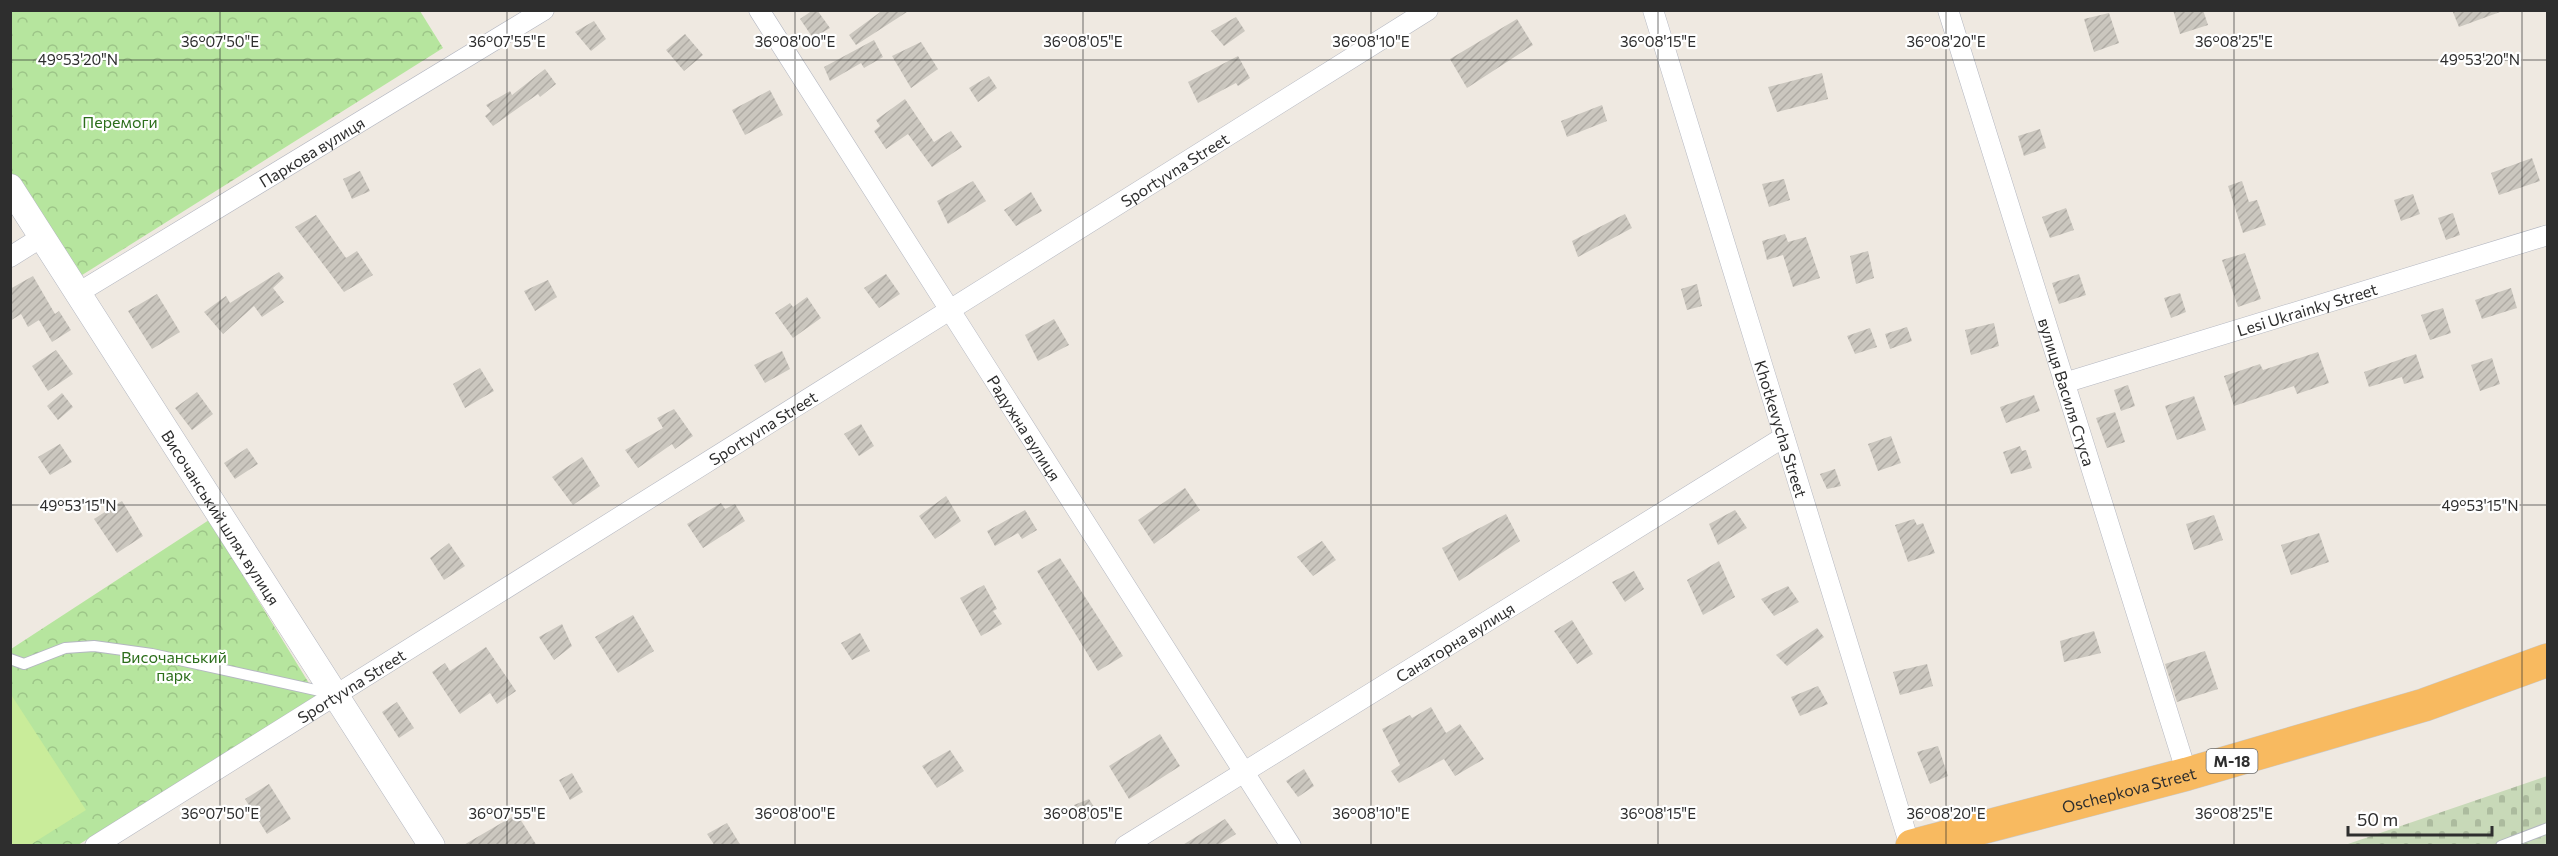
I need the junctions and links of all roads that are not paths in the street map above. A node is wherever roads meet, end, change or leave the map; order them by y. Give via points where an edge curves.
1 (544, 10) edge
2 (759, 10) edge
3 (1428, 10) edge
4 (1653, 10) edge
5 (1948, 10) edge
6 (10, 187) edge
7 (2547, 235) edge
8 (42, 237) junction
9 (10, 257) edge
10 (78, 292) junction
11 (951, 311) junction
12 (2064, 383) junction
13 (1784, 436) junction
14 (10, 659) edge
15 (2547, 660) edge
16 (336, 695) junction
17 (1243, 770) junction
18 (2187, 774) junction
19 (2547, 828) edge
20 (95, 846) edge
21 (432, 846) edge
22 (1125, 846) edge
23 (1291, 846) edge
24 (1911, 846) edge
25 (2501, 846) edge

1 - 10 street, Паркова вулиця
2 - 11 street, Радужна вулиця
3 - 11 street, Sportyvna Street
4 - 13 street, Khotkevycha Street
5 - 12 street, вулиця Василя Стуса
6 - 8 street, Височанський шлях вулиця
7 - 12 street, Lesi Ukrainky Street
8 - 9 street
8 - 10 street, Височанський шлях вулиця
10 - 16 street, Височанський шлях вулиця
11 - 16 street, Sportyvna Street
11 - 17 street, Радужна вулиця
12 - 18 street, вулиця Василя Стуса
13 - 17 street, Санаторна вулиця
13 - 24 street, Khotkevycha Street
14 - 16 lane via 24,664 65,648 94,646 152,654
15 - 18 highway, Oschepkova Street / М-18 via 2424,705
16 - 20 street, Sportyvna Street
16 - 21 street, Височанський шлях вулиця
17 - 22 street, Санаторна вулиця
17 - 23 street, Радужна вулиця
18 - 24 highway, Oschepkova Street / М-18
19 - 25 lane

